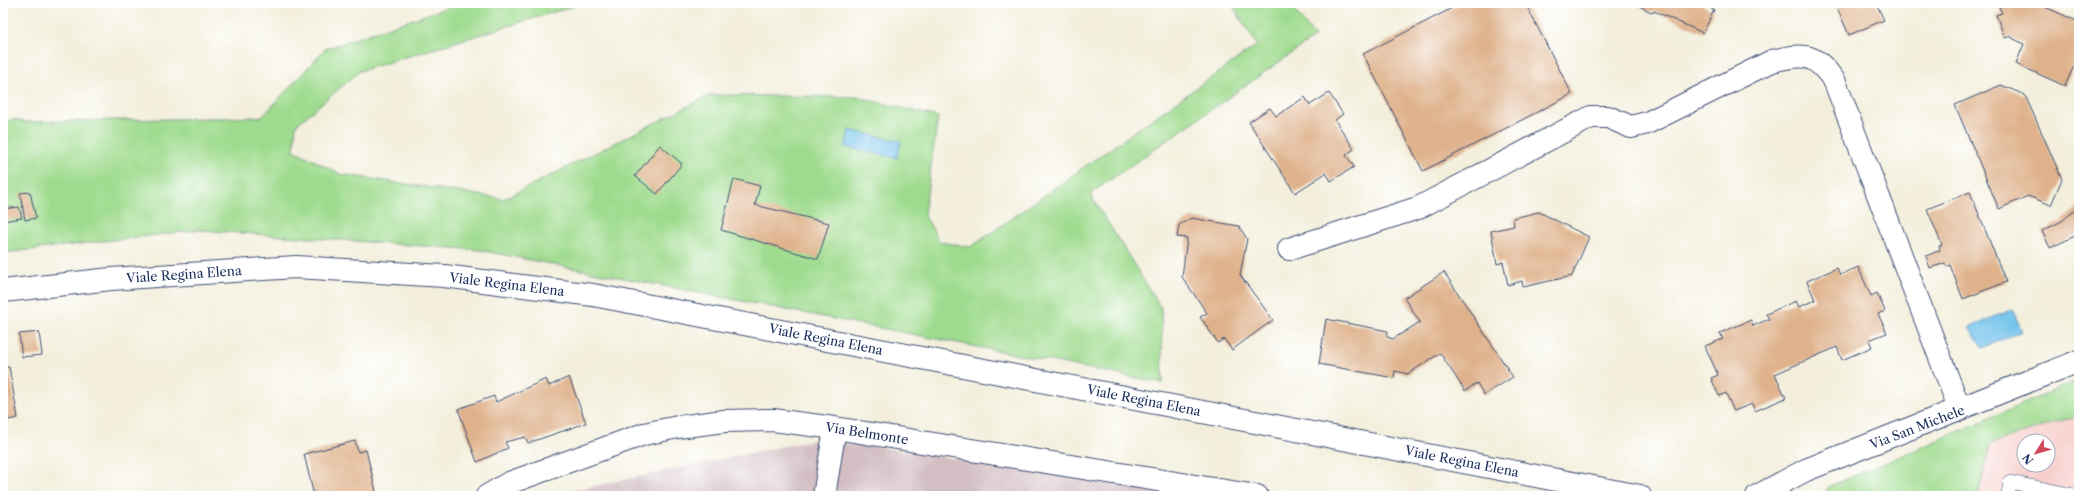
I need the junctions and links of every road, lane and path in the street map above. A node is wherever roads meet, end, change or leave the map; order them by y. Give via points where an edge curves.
1 (1289, 249) dead end
2 (3, 291) edge
3 (2079, 361) edge
4 (1960, 410) junction
5 (835, 428) junction
6 (487, 496) edge
7 (824, 496) edge
8 (1257, 496) edge
9 (1640, 496) edge
10 (1757, 496) edge
11 (2008, 496) edge
12 (2079, 496) edge

1 - 4 street via 1418,208 1591,117 1608,117 1630,128 1647,123 1772,61 1793,56 1809,57 1824,65 1835,82
2 - 9 street, Viale Regina Elena via 110,279 296,267 444,276 593,295
3 - 4 street, Via San Michele
4 - 10 street, Via San Michele via 1806,470
5 - 6 street, Via Belmonte via 773,420 678,427 644,434 509,484
5 - 7 street
5 - 8 street, Via Belmonte
11 - 12 lane via 2010,482

